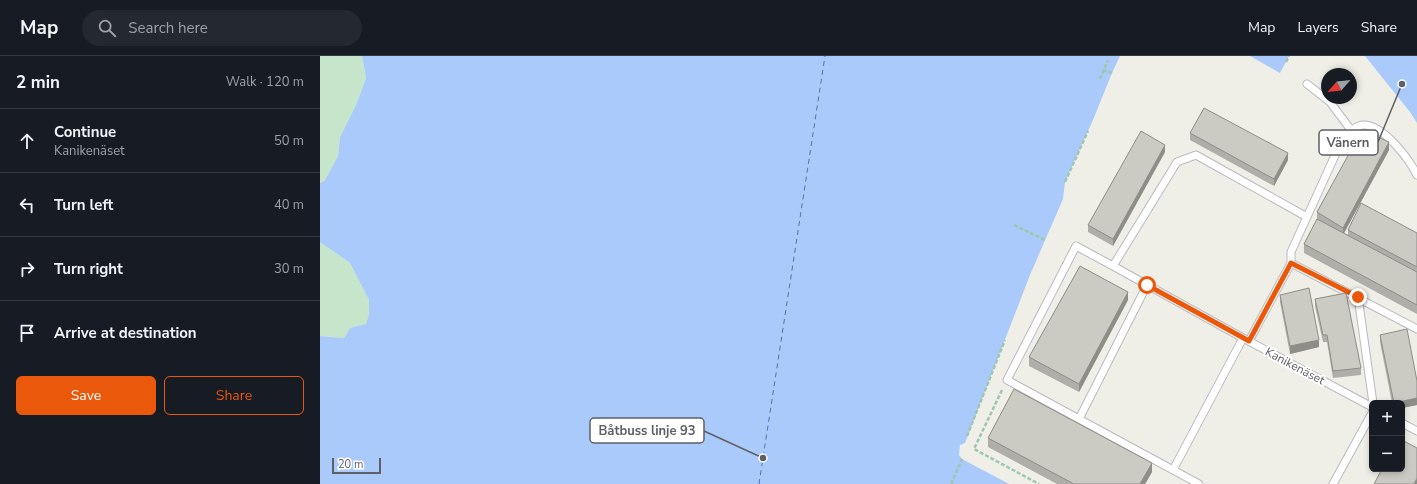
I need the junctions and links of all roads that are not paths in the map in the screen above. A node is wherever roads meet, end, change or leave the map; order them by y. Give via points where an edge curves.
1 (1307, 84) dead end
2 (1351, 130) junction
3 (1417, 175) edge
4 (1307, 217) junction
5 (1291, 263) junction
6 (1113, 266) junction
7 (1147, 285) junction
8 (1358, 297) junction
9 (1417, 329) edge
10 (1246, 340) junction
11 (1373, 400) edge
12 (1369, 406) edge
13 (1369, 418) edge
14 (1079, 419) junction
15 (1405, 425) edge
16 (1417, 431) edge
17 (1173, 470) junction
18 (1198, 484) edge
19 (1333, 484) edge

1 - 2 lane via 1330,102
2 - 3 lane via 1362,125 1373,127 1387,136 1411,162
2 - 4 lane via 1342,140
4 - 5 lane via 1291,252
4 - 6 lane via 1196,155 1177,162
5 - 8 lane
5 - 10 lane
6 - 7 lane, Kanikenäset
6 - 14 lane, Kanikenäset via 1076,246 1007,380
7 - 10 lane, Kanikenäset
7 - 14 lane
8 - 9 lane
8 - 11 lane
10 - 12 lane, Kanikenäset
10 - 17 lane
13 - 19 lane
14 - 17 lane
15 - 16 lane
17 - 18 lane

